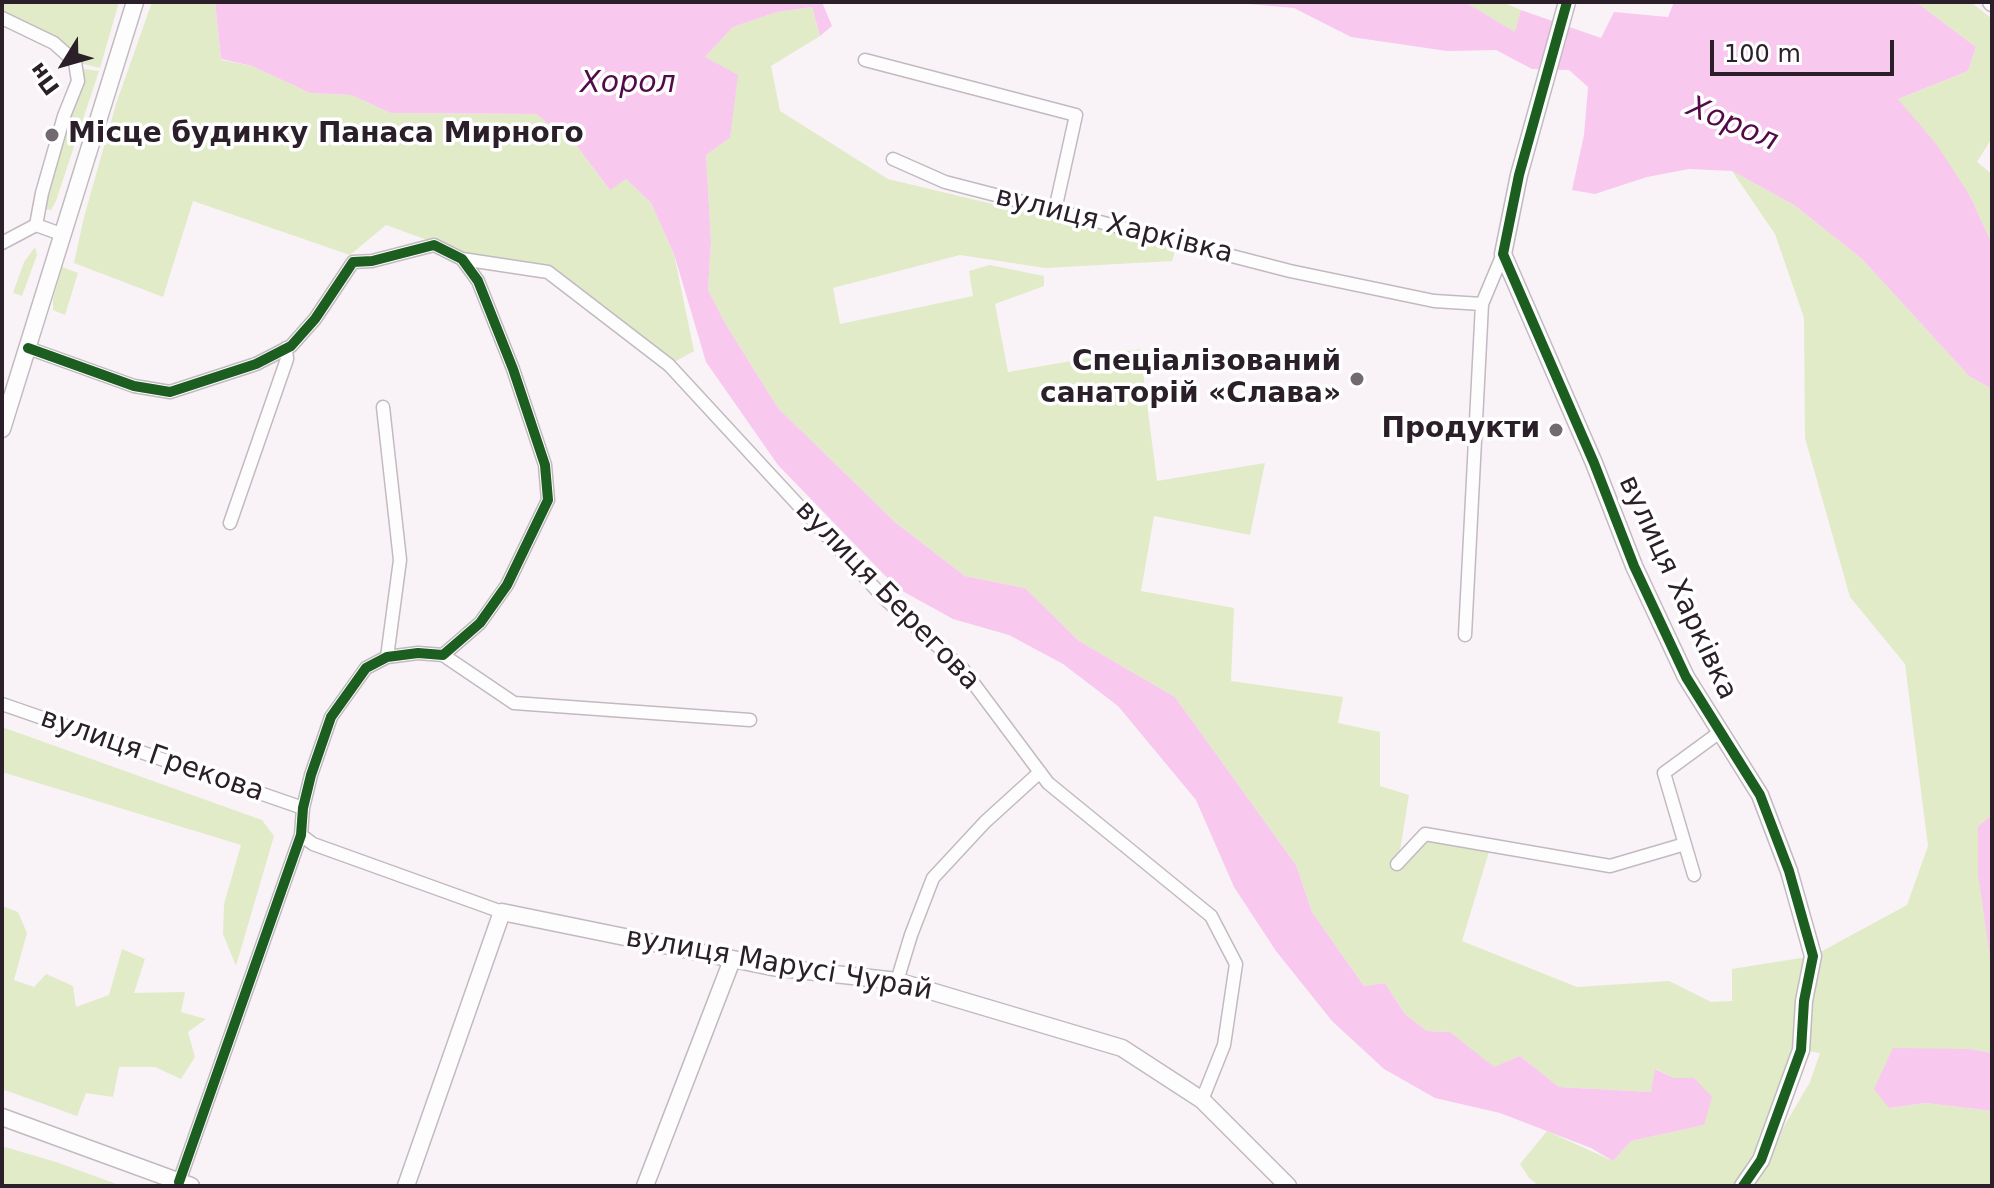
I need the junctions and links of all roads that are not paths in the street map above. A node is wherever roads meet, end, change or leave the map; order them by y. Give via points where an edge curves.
1 (135, 2) edge
2 (1566, 8) edge
3 (2, 18) edge
4 (865, 60) dead end
5 (893, 159) dead end
6 (1055, 210) junction
7 (36, 225) junction
8 (61, 234) junction
9 (2, 243) edge
10 (1503, 254) junction
11 (462, 259) junction
12 (1482, 304) junction
13 (28, 348) junction
14 (286, 348) junction
15 (383, 407) dead end
16 (2, 429) edge
17 (230, 523) dead end
18 (1465, 635) dead end
19 (443, 655) junction
20 (387, 657) junction
21 (2, 704) edge
22 (750, 720) dead end
23 (1720, 732) junction
24 (1040, 772) junction
25 (303, 808) junction
26 (301, 835) junction
27 (1685, 844) junction
28 (1397, 864) dead end
29 (1694, 875) dead end
30 (502, 912) junction
31 (732, 960) junction
32 (897, 981) junction
33 (1202, 1100) junction
34 (2, 1117) edge
35 (185, 1184) edge
36 (651, 1184) edge
37 (406, 1186) edge
38 (1288, 1186) edge
39 (1743, 1186) edge

1 - 8 street
2 - 10 street via 1519,175
3 - 7 street via 54,43 75,62 77,72
4 - 6 street via 1076,115
5 - 6 street, вулиця Харківка via 945,182
6 - 12 street, вулиця Харківка via 1290,271 1434,301
7 - 8 street
7 - 9 street
8 - 13 street
10 - 12 street
10 - 23 street, вулиця Харківка via 1634,566 1686,677
11 - 14 street, вулиця Берегова via 434,245 353,262 315,319
11 - 19 street via 478,281 513,369 545,465 548,500 507,585 480,623
11 - 24 street, вулиця Берегова via 548,272 669,365 884,598 962,668
12 - 18 street
13 - 14 street via 134,386 170,392 256,364
13 - 16 street
14 - 17 street via 287,359
15 - 20 street via 400,560
19 - 20 street
19 - 22 street via 514,703
20 - 25 street via 366,668 331,717
21 - 25 street, вулиця Грекова
23 - 27 street via 1664,773
23 - 39 street, вулиця Харківка via 1760,795 1813,956 1801,1050 1761,1160
24 - 32 street via 933,878
24 - 33 street, вулиця Берегова via 1211,916 1236,964 1224,1045
25 - 26 street
26 - 30 street, вулиця Марусі Чурай via 313,844
26 - 35 street
27 - 28 street via 1610,866 1425,834
27 - 29 street
30 - 31 street, вулиця Марусі Чурай
30 - 37 street
31 - 32 street, вулиця Марусі Чурай
31 - 36 street
32 - 33 street, вулиця Марусі Чурай via 1122,1048
33 - 38 street, вулиця Марусі Чурай
34 - 35 street

